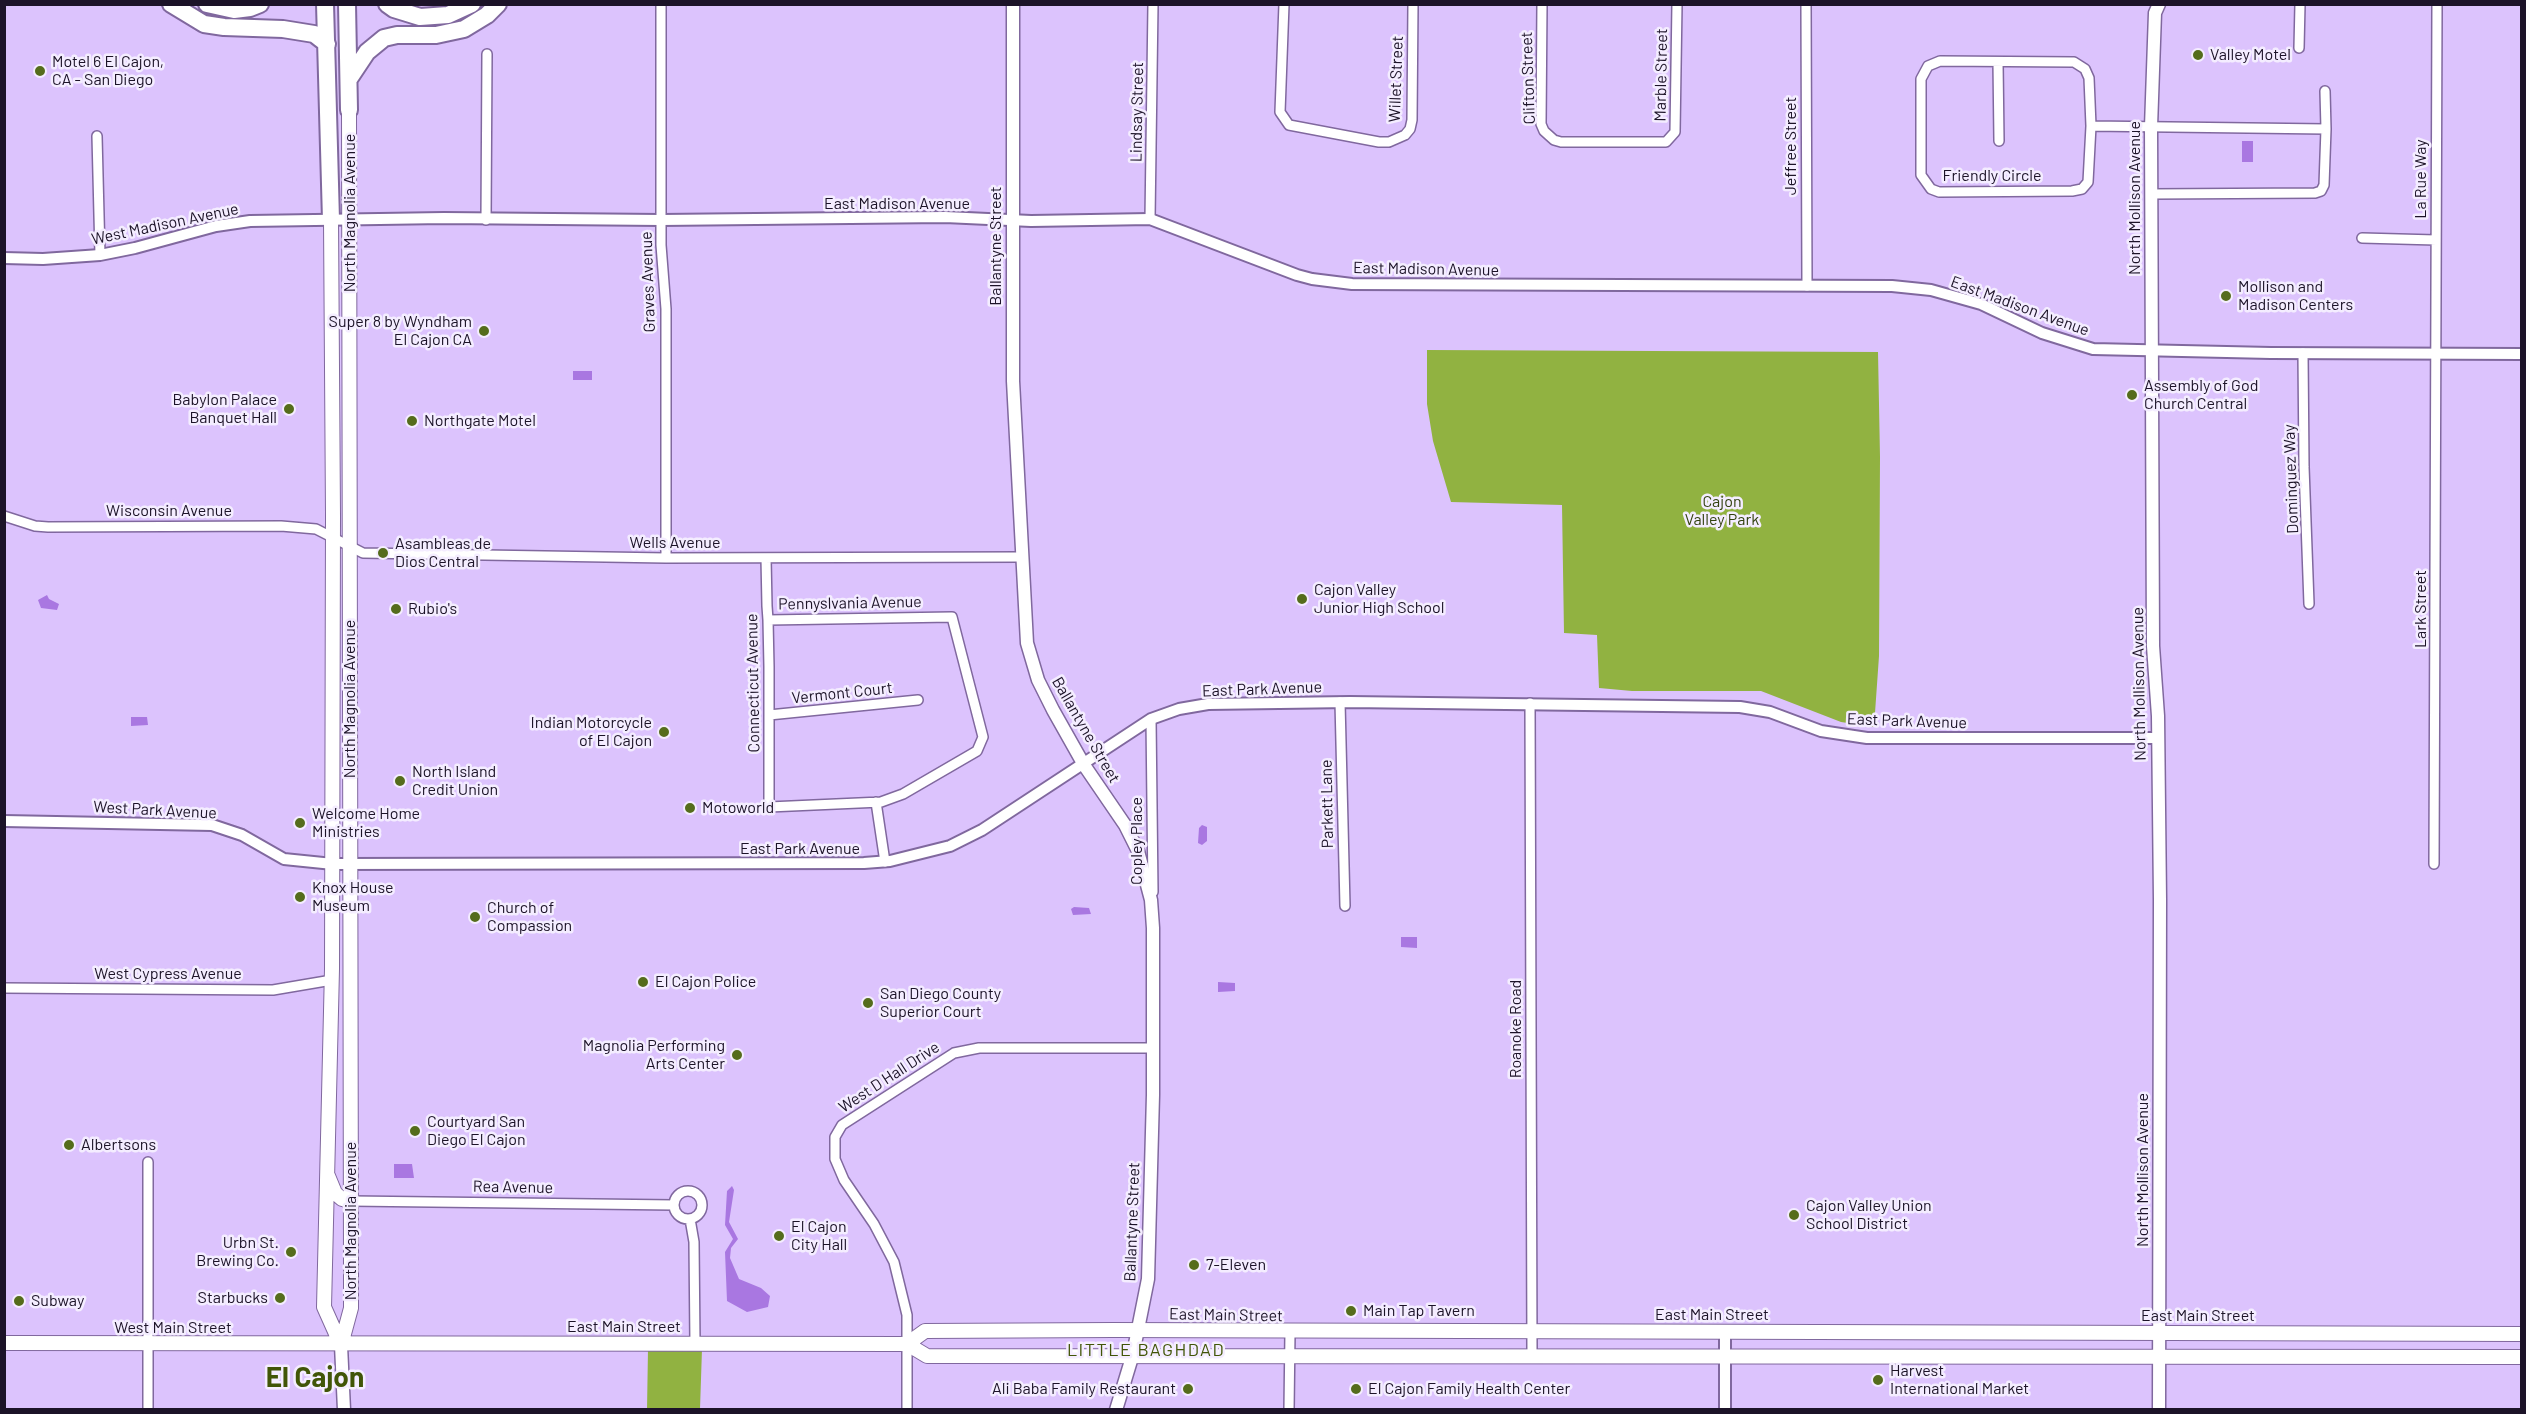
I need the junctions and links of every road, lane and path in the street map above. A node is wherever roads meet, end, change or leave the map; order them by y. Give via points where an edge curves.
1 (171, 4) edge
2 (207, 4) edge
3 (260, 4) edge
4 (325, 4) edge
5 (347, 4) edge
6 (387, 4) edge
7 (472, 4) edge
8 (498, 4) edge
9 (661, 4) edge
10 (1012, 4) edge
11 (1154, 4) edge
12 (1284, 4) edge
13 (1413, 4) edge
14 (1542, 4) edge
15 (1677, 4) edge
16 (1806, 4) edge
17 (2300, 4) edge
18 (2437, 4) edge
19 (2154, 7) edge
20 (327, 44) junction
21 (2299, 48) dead end
22 (487, 54) dead end
23 (1998, 62) junction
24 (349, 79) junction
25 (2325, 91) dead end
26 (349, 110) joint
27 (2091, 126) junction
28 (2151, 127) junction
29 (2326, 129) junction
30 (97, 136) dead end
31 (1999, 141) dead end
32 (1666, 142) joint
33 (2152, 194) junction
34 (350, 219) junction
35 (1012, 219) junction
36 (1150, 219) junction
37 (331, 220) junction
38 (486, 220) junction
39 (661, 220) junction
40 (2362, 238) dead end
41 (2436, 240) junction
42 (100, 255) junction
43 (4, 258) edge
44 (1807, 286) junction
45 (2151, 352) junction
46 (2303, 353) junction
47 (2438, 353) junction
48 (2522, 354) edge
49 (4, 516) edge
50 (333, 538) junction
51 (351, 547) junction
52 (1021, 557) junction
53 (666, 558) junction
54 (766, 558) junction
55 (2309, 604) dead end
56 (768, 620) junction
57 (918, 700) dead end
58 (1340, 702) junction
59 (1530, 703) junction
60 (769, 715) junction
61 (1151, 719) junction
62 (2158, 738) junction
63 (1084, 765) junction
64 (876, 802) junction
65 (4, 821) edge
66 (885, 862) junction
67 (333, 864) junction
68 (350, 864) junction
69 (2434, 864) dead end
70 (1345, 906) dead end
71 (1153, 928) junction
72 (332, 980) junction
73 (4, 988) edge
74 (1152, 1048) junction
75 (328, 1060) junction
76 (350, 1061) junction
77 (148, 1162) dead end
78 (326, 1171) junction
79 (351, 1201) junction
80 (674, 1205) junction
81 (690, 1219) junction
82 (1138, 1330) junction
83 (1290, 1332) junction
84 (1532, 1332) junction
85 (1725, 1332) junction
86 (1866, 1332) junction
87 (2158, 1333) junction
88 (2522, 1334) edge
89 (4, 1343) edge
90 (148, 1344) junction
91 (695, 1344) junction
92 (907, 1344) junction
93 (341, 1345) junction
94 (1133, 1354) junction
95 (1532, 1354) junction
96 (2158, 1355) junction
97 (1289, 1356) junction
98 (1725, 1356) junction
99 (1865, 1357) junction
100 (2522, 1357) edge
101 (148, 1410) edge
102 (344, 1410) edge
103 (907, 1410) edge
104 (1116, 1410) edge
105 (1289, 1410) edge
106 (1725, 1410) edge
107 (2159, 1410) edge

1 - 20 highway via 204,24 314,34
2 - 3 highway via 234,10
4 - 20 highway, North Magnolia Avenue
5 - 24 highway, North Magnolia Avenue
6 - 7 highway via 408,14 434,17
8 - 24 highway via 464,29 384,39 367,52
9 - 39 street, Graves Avenue
10 - 35 main road, Ballantyne Street
11 - 36 street, Lindsay Street
12 - 13 street, Willet Street via 1280,112 1289,125 1389,142 1405,135 1412,120
14 - 32 street, Clifton Street via 1544,131 1561,142
15 - 32 street, Marble Street via 1675,132
16 - 44 street, Jeffree Street
17 - 21 street
18 - 41 street, La Rue Way
19 - 28 main road, North Mollison Avenue
20 - 37 highway, North Magnolia Avenue
22 - 38 street
23 - 27 street, Friendly Circle via 2074,62 2085,69 2089,78
23 - 27 street, Friendly Circle via 1940,61 1923,72 1921,175 1930,189 2082,189 2090,171
23 - 31 street
24 - 26 highway, North Magnolia Avenue
25 - 29 street
26 - 34 main road, North Magnolia Avenue
27 - 28 street
28 - 29 street
28 - 33 main road, North Mollison Avenue
29 - 33 street via 2321,191
30 - 42 street
33 - 45 main road, North Mollison Avenue
34 - 37 street, East Madison Avenue
34 - 38 street, East Madison Avenue
34 - 51 main road, North Magnolia Avenue
35 - 36 street, East Madison Avenue
35 - 39 street, East Madison Avenue
35 - 52 main road, Ballantyne Street via 1012,381
36 - 44 street, East Madison Avenue via 1297,275 1352,284
37 - 42 street, West Madison Avenue via 250,221 216,226
37 - 50 main road, North Magnolia Avenue
38 - 39 street, East Madison Avenue
39 - 53 street, Graves Avenue via 666,309
40 - 41 street
41 - 47 street, La Rue Way
42 - 43 street, West Madison Avenue
44 - 45 street, East Madison Avenue via 1931,290 1981,304 2042,333 2093,349
45 - 46 street, East Madison Avenue
45 - 62 main road, North Mollison Avenue via 2153,646
46 - 47 street, East Madison Avenue
46 - 55 street, Dominguez Way
47 - 48 street, East Madison Avenue
47 - 69 street, Lark Street
49 - 50 street, Wisconsin Avenue via 48,527 281,526 316,529
50 - 51 street, Wells Avenue
50 - 67 main road, North Magnolia Avenue
51 - 53 street, Wells Avenue via 363,553
51 - 68 main road, North Magnolia Avenue
52 - 54 street, Wells Avenue
52 - 63 main road, Ballantyne Street via 1027,643 1038,681
53 - 54 street, Wells Avenue
54 - 56 street, Connecticut Avenue
56 - 60 street, Connecticut Avenue
56 - 64 street, Pennyslvania Avenue via 952,617 984,737 977,751 903,794
57 - 60 street, Vermont Court
58 - 59 street, East Park Avenue
58 - 61 street, East Park Avenue via 1208,704
58 - 70 street, Parkett Lane
59 - 62 street, East Park Avenue via 1740,706 1770,712 1821,731 1867,738
59 - 84 street, Roanoke Road
60 - 64 street, Connecticut Avenue via 769,807
61 - 63 street, East Park Avenue
61 - 71 street, Copley Place
62 - 87 main road, North Mollison Avenue
63 - 66 street, East Park Avenue via 972,836 950,846
63 - 71 main road, Ballantyne Street via 1138,851
64 - 66 street
65 - 67 street, West Park Avenue via 212,825 242,835 284,859
66 - 68 street, East Park Avenue
67 - 68 street, East Park Avenue
67 - 72 main road, North Magnolia Avenue
68 - 76 main road, North Magnolia Avenue
71 - 74 main road, Ballantyne Street
72 - 73 street, West Cypress Avenue via 273,990
72 - 75 main road, North Magnolia Avenue
74 - 82 main road, Ballantyne Street via 1148,1279
74 - 92 street, West D Hall Drive via 979,1048 954,1053 842,1125 836,1137 835,1159 894,1262 907,1315
75 - 76 main road
75 - 78 main road, North Magnolia Avenue
76 - 79 main road, North Magnolia Avenue
77 - 90 street
78 - 79 main road via 335,1193
78 - 93 main road, North Magnolia Avenue via 324,1307
79 - 80 street, Rea Avenue
79 - 93 main road, North Magnolia Avenue via 351,1308
80 - 81 street via 678,1214
80 - 81 street via 681,1192 698,1194 702,1206 698,1215
81 - 91 street via 694,1242
82 - 83 main road, East Main Street
82 - 92 main road, East Main Street via 925,1331
82 - 94 main road, Ballantyne Street
83 - 84 main road, East Main Street
83 - 97 street
84 - 85 main road, East Main Street
84 - 95 street, Roanoke Road
85 - 86 main road, East Main Street
85 - 98 street
86 - 87 main road, East Main Street
86 - 99 main road
87 - 88 main road, East Main Street
87 - 96 main road, North Mollison Avenue
89 - 90 main road, West Main Street
90 - 93 main road, West Main Street
90 - 101 street
91 - 92 main road, East Main Street
91 - 93 main road, East Main Street
92 - 94 main road, East Main Street via 927,1356
92 - 103 street, West D Hall Drive
93 - 102 main road
94 - 97 main road, East Main Street
94 - 104 main road, Ballantyne Street
95 - 97 main road, East Main Street
95 - 98 main road, East Main Street
96 - 99 main road, East Main Street
96 - 100 main road, East Main Street
96 - 107 main road, North Mollison Avenue
97 - 105 street
98 - 99 main road, East Main Street
98 - 106 street

